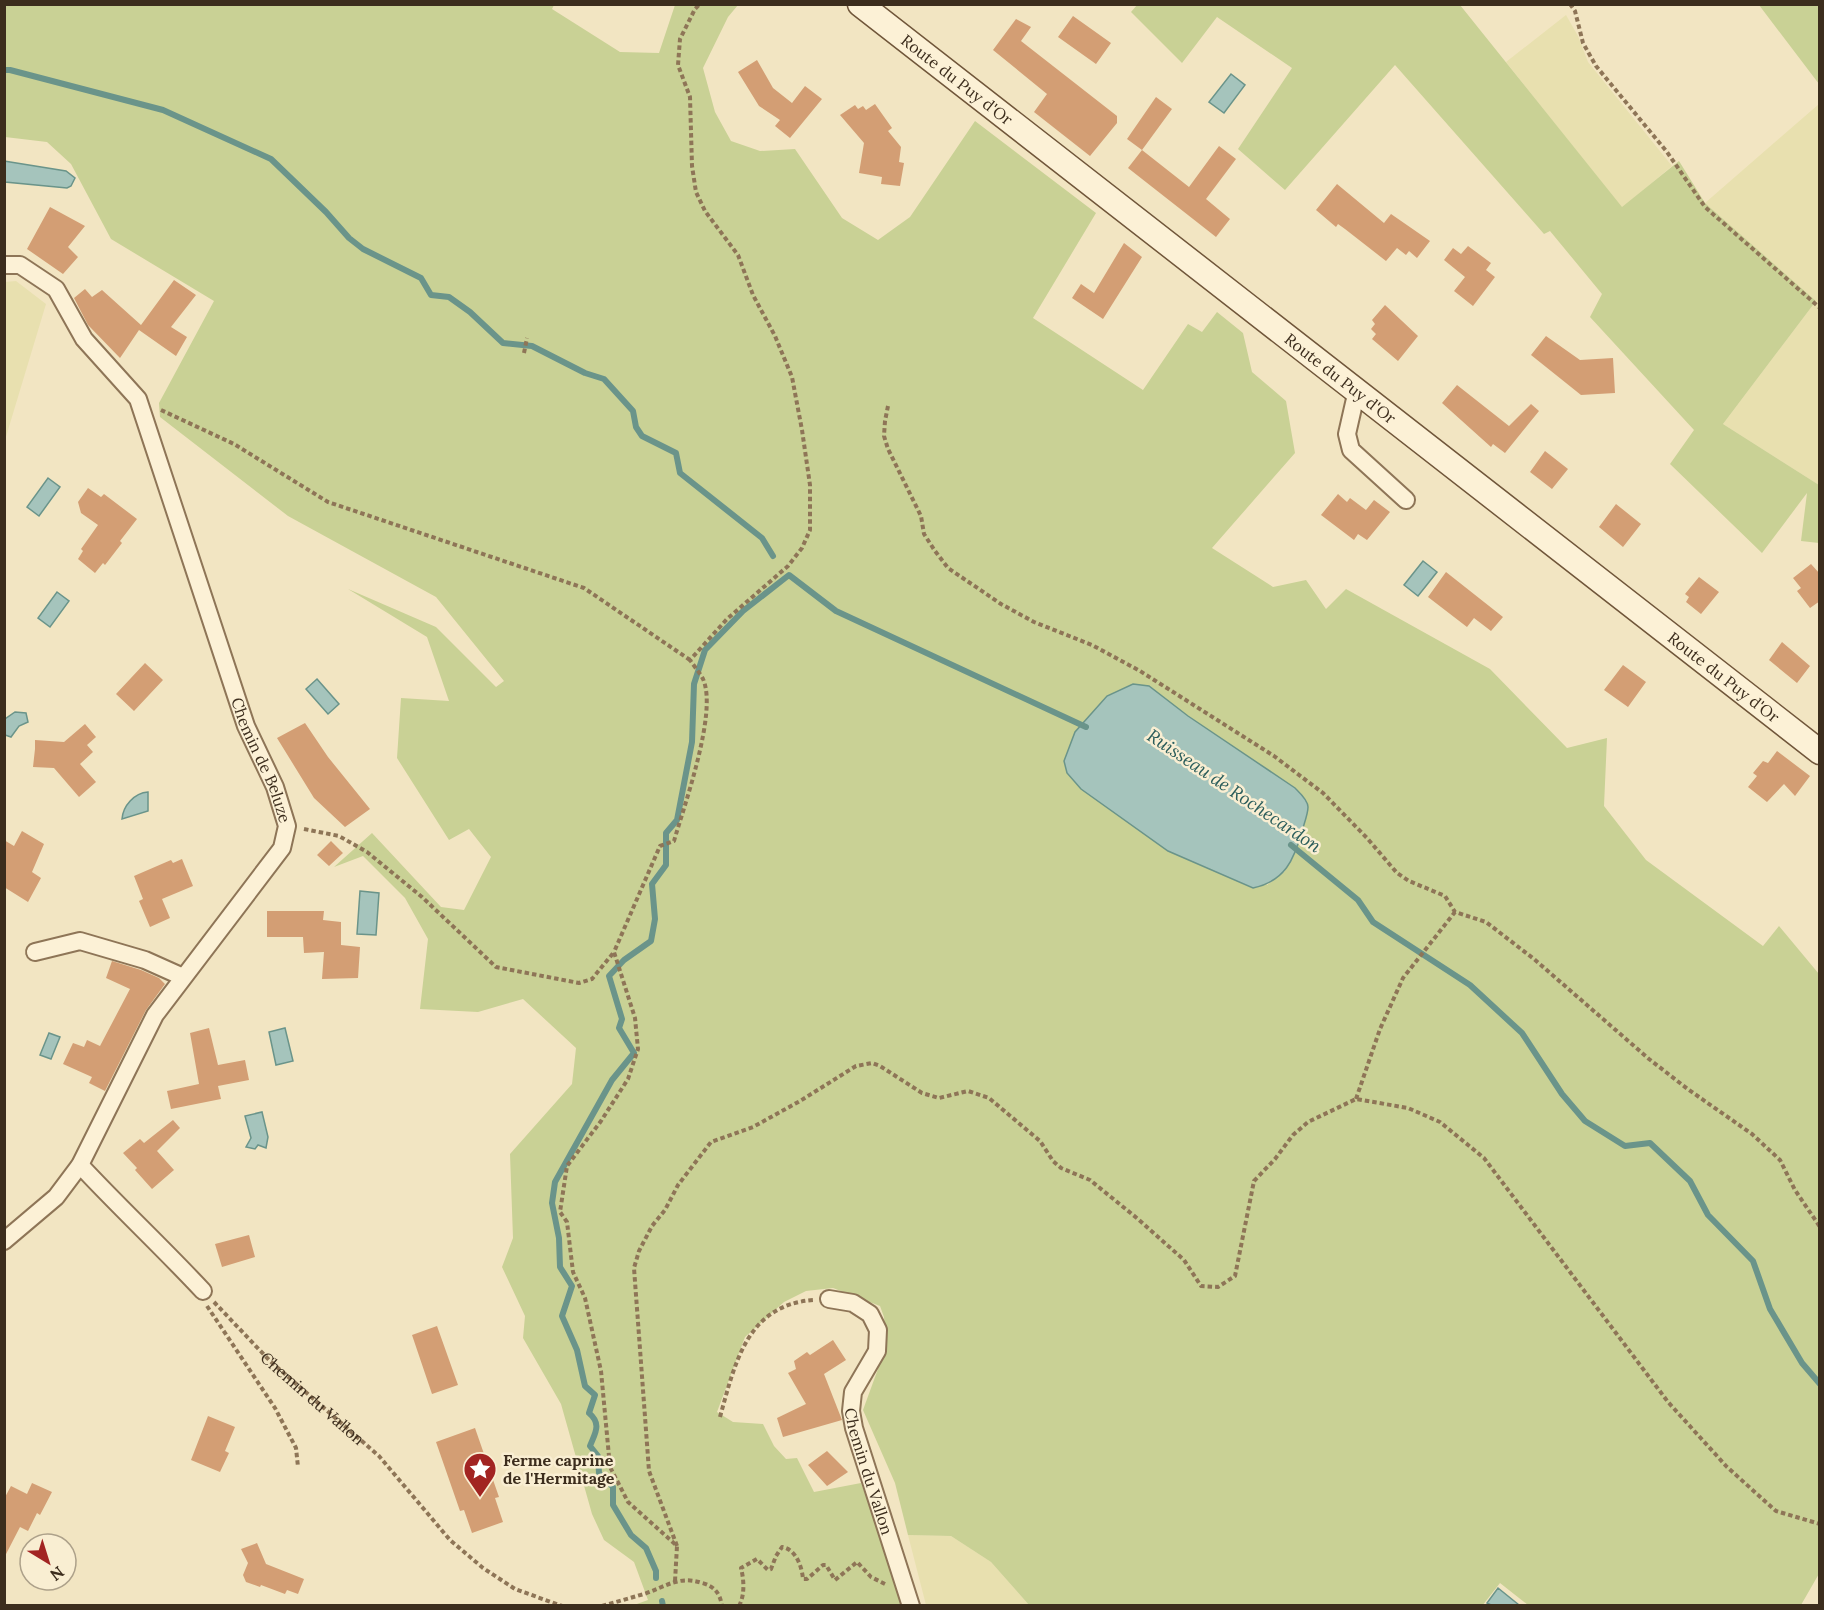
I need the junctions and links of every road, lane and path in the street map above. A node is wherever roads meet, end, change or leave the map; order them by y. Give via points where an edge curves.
1 (700, 4) edge
2 (860, 4) edge
3 (1570, 4) edge
4 (4, 265) edge
5 (1820, 308) edge
6 (527, 338) dead end
7 (524, 353) dead end
8 (1357, 390) junction
9 (138, 399) junction
10 (888, 406) dead end
11 (1406, 500) dead end
12 (690, 660) junction
13 (1820, 753) edge
14 (287, 826) junction
15 (1455, 912) junction
16 (35, 952) dead end
17 (614, 952) junction
18 (183, 977) junction
19 (1356, 1100) junction
20 (80, 1165) junction
21 (1820, 1227) edge
22 (4, 1241) edge
23 (203, 1291) junction
24 (829, 1299) joint
25 (720, 1417) dead end
26 (298, 1467) dead end
27 (1820, 1524) edge
28 (676, 1546) junction
29 (675, 1581) junction
30 (903, 1584) junction
31 (561, 1605) edge
32 (602, 1605) edge
33 (723, 1605) edge
34 (739, 1605) edge
35 (911, 1605) edge

1 - 12 path via 680,39 678,65 690,98 696,192 705,211 738,255 792,377 810,484 810,530 788,566 727,620
2 - 8 main road, Route du Puy d'Or
3 - 5 path via 1583,43 1596,66 1667,152 1705,207
4 - 9 street, Chemin de Beluze via 20,265 56,289 84,339
6 - 7 path
8 - 11 street via 1347,434 1351,450
8 - 13 main road, Route du Puy d'Or
9 - 12 path via 234,444 328,502 584,588
9 - 14 street, Chemin de Beluze via 246,726 276,788
10 - 15 path via 884,436 888,449 921,516 924,534 948,568 1034,622 1092,645 1140,671 1274,756 1323,793 1397,873 1445,896
12 - 17 path via 704,680 702,745 674,841 660,846
14 - 17 path via 339,836 367,852 422,897 496,967 579,983 592,979
14 - 18 street, Chemin de Beluze via 282,848
15 - 19 path via 1403,978 1380,1029
15 - 21 path via 1486,922 1648,1059 1752,1134 1780,1160
16 - 18 street via 81,941 146,960
17 - 28 path via 635,1018 638,1049 628,1079 567,1166 560,1212 567,1222 573,1272 585,1298 601,1371 610,1467 628,1502
18 - 20 street, Chemin de Beluze via 155,1015
19 - 27 path via 1408,1108 1440,1122 1484,1158 1668,1402 1712,1451 1776,1511
19 - 28 path via 1308,1122 1254,1181 1234,1276 1218,1287 1201,1286 1184,1260 1138,1219 1089,1180 1061,1168 1040,1141 989,1098 968,1091 939,1098 922,1093 872,1063 856,1066 753,1126 711,1142 652,1226 634,1268 649,1471
20 - 22 street, Chemin de Beluze via 56,1197
20 - 23 street
23 - 26 path via 207,1309 275,1408 296,1448
23 - 31 path, Chemin du Vallon via 270,1361 379,1456 450,1540 515,1589
24 - 25 path via 796,1301 771,1312 752,1331 731,1375
24 - 30 street, Chemin du Vallon via 853,1303 870,1314 878,1330 877,1350 853,1392 851,1410
28 - 29 path
29 - 32 path
29 - 33 path via 690,1579 712,1586
30 - 34 path via 882,1583 857,1562 835,1580 826,1565 802,1579 802,1566 790,1550 782,1547 771,1569 757,1559 741,1568 744,1578
30 - 35 street, Chemin du Vallon

